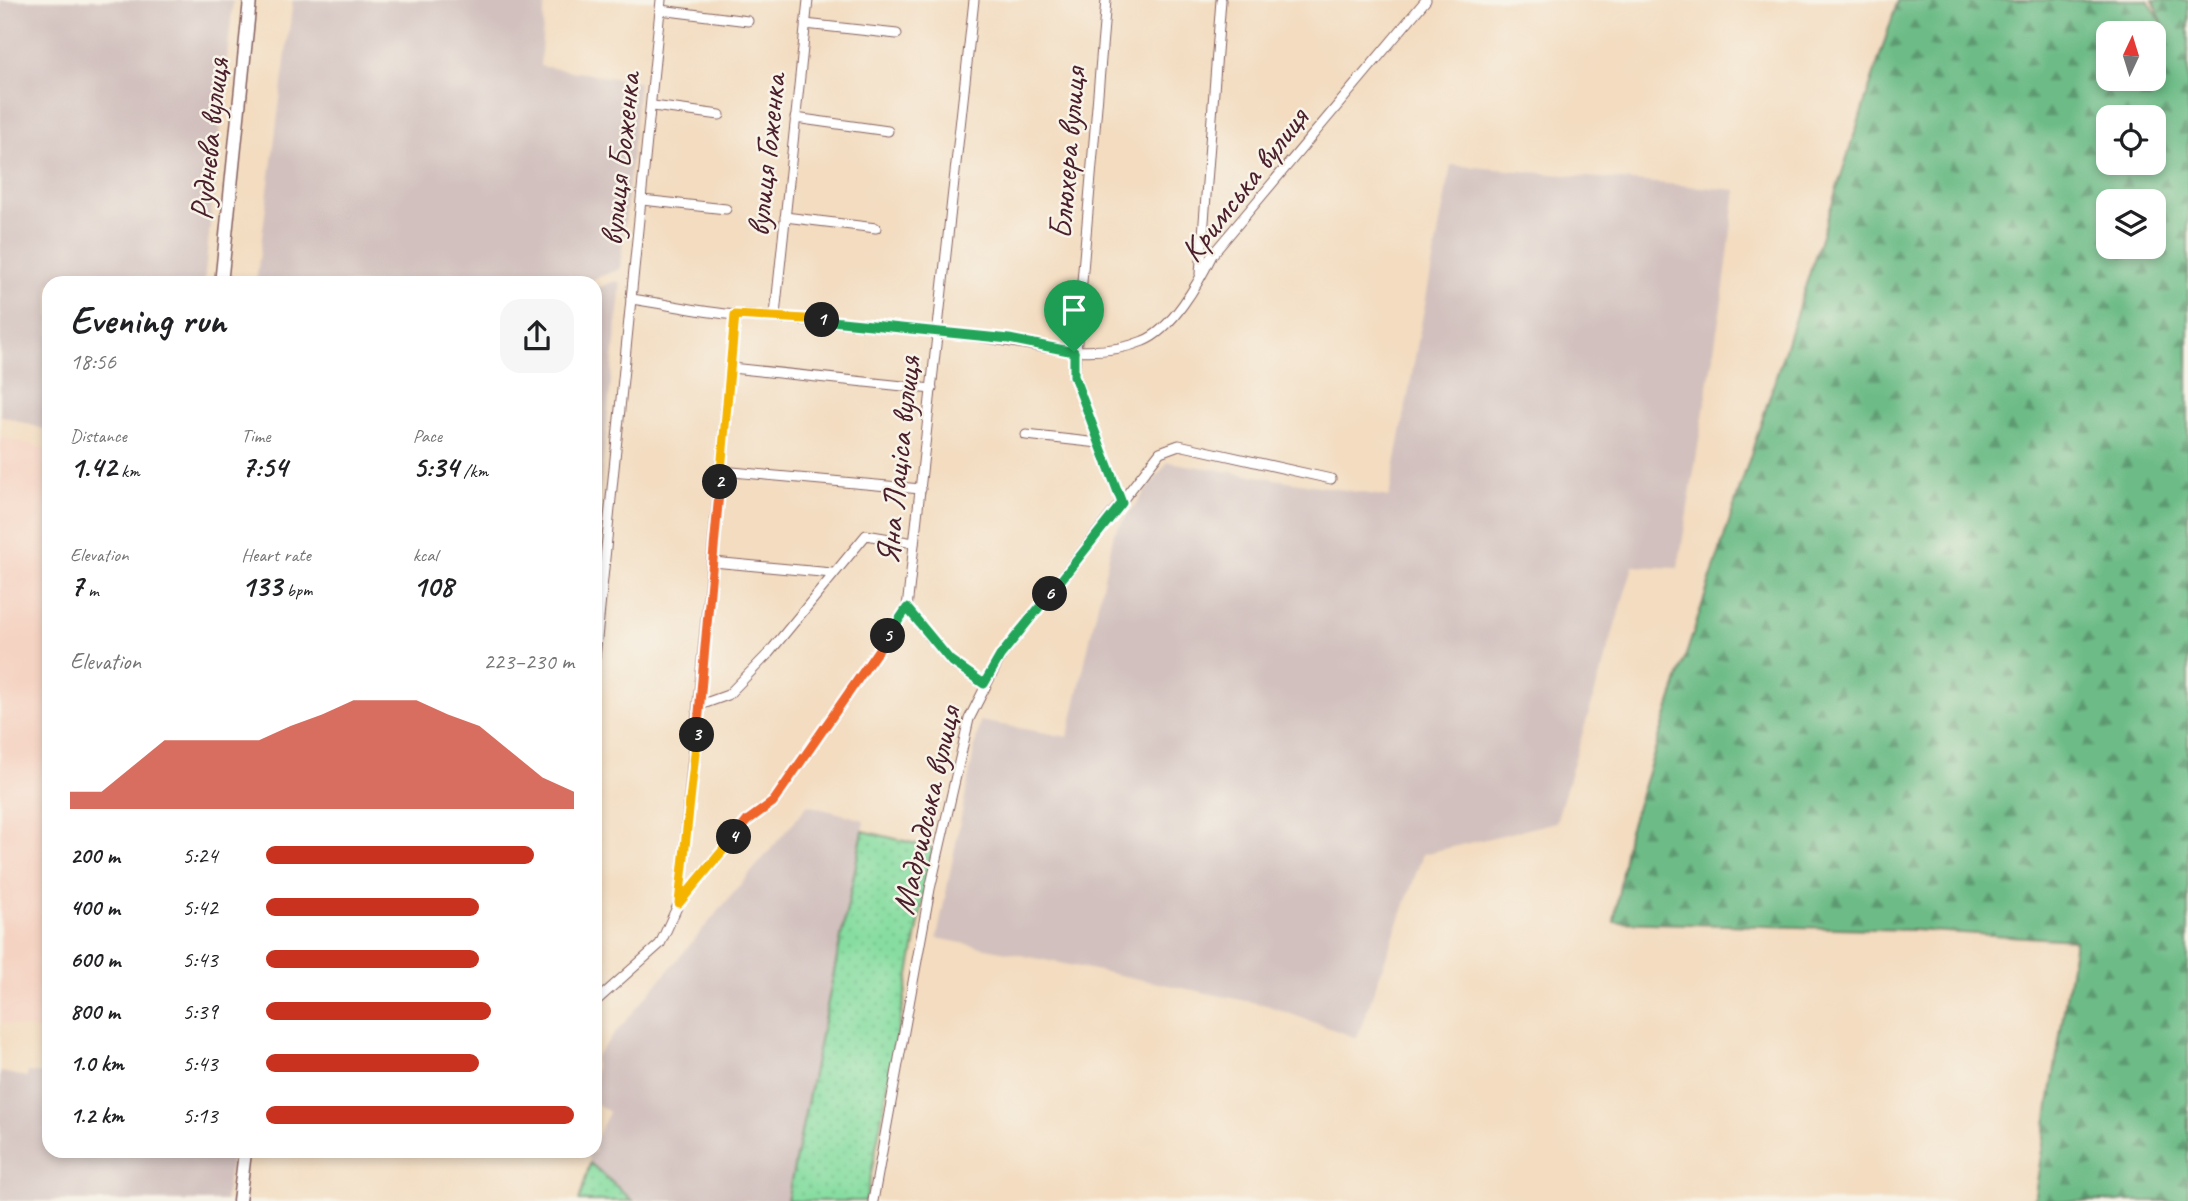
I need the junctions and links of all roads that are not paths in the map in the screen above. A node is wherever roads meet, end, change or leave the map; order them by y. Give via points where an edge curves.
1 (250, 0) edge
2 (808, 0) edge
3 (974, 0) edge
4 (1106, 0) edge
5 (1221, 0) edge
6 (1426, 0) edge
7 (661, 5) edge
8 (748, 21) dead end
9 (805, 24) junction
10 (897, 34) dead end
11 (653, 106) junction
12 (720, 114) dead end
13 (795, 118) junction
14 (888, 131) dead end
15 (642, 200) junction
16 (726, 209) dead end
17 (785, 217) junction
18 (876, 228) dead end
19 (223, 276) edge
20 (1200, 282) junction
21 (631, 299) junction
22 (735, 315) junction
23 (775, 316) junction
24 (938, 332) junction
25 (1074, 352) junction
26 (731, 369) junction
27 (932, 389) junction
28 (1026, 435) dead end
29 (1099, 443) junction
30 (721, 471) junction
31 (1331, 479) dead end
32 (921, 489) junction
33 (1122, 503) junction
34 (914, 543) junction
35 (713, 562) junction
36 (832, 573) junction
37 (602, 588) edge
38 (907, 608) junction
39 (984, 684) junction
40 (700, 705) junction
41 (679, 903) junction
42 (602, 996) edge
43 (244, 1158) edge
44 (239, 1201) edge
45 (873, 1201) edge

1 - 19 street, Руднєва вулиця
2 - 9 street, вулиця Гоженка
3 - 24 street, Яна Лаціса вулиця
4 - 25 street, Блюхера вулиця
5 - 20 street
6 - 20 street, Кримська вулиця via 1212,255
7 - 8 street
7 - 11 street, вулиця Боженка
9 - 10 street
9 - 13 street, вулиця Гоженка
11 - 12 street
11 - 15 street, вулиця Боженка
13 - 14 street
13 - 17 street, вулиця Гоженка
15 - 16 street
15 - 21 street, вулиця Боженка
17 - 18 street
17 - 23 street, вулиця Гоженка
20 - 25 street, Кримська вулиця via 1146,341 1118,349
21 - 22 street, Кримська вулиця
21 - 37 street, вулиця Боженка
22 - 23 street, Кримська вулиця
22 - 26 street
23 - 24 street, Кримська вулиця
24 - 25 street, Кримська вулиця
24 - 27 street, Яна Лаціса вулиця
25 - 29 street, Блюхера вулиця via 1074,376
26 - 27 street
26 - 30 street
27 - 32 street, Яна Лаціса вулиця
28 - 29 street
29 - 33 street, Блюхера вулиця
30 - 32 street
30 - 35 street
31 - 33 street, Мадридська вулиця via 1179,445 1160,452
32 - 34 street, Яна Лаціса вулиця
33 - 39 street, Мадридська вулиця via 1000,656
34 - 36 street via 866,535
34 - 38 street, Яна Лаціса вулиця
35 - 36 street
35 - 40 street
36 - 40 street via 768,654 727,695
38 - 39 street, Яна Лаціса вулиця via 950,660
38 - 41 street via 773,802 747,821
39 - 45 street, Мадридська вулиця via 969,719 930,889
40 - 41 street
41 - 42 street via 660,944
43 - 44 street

